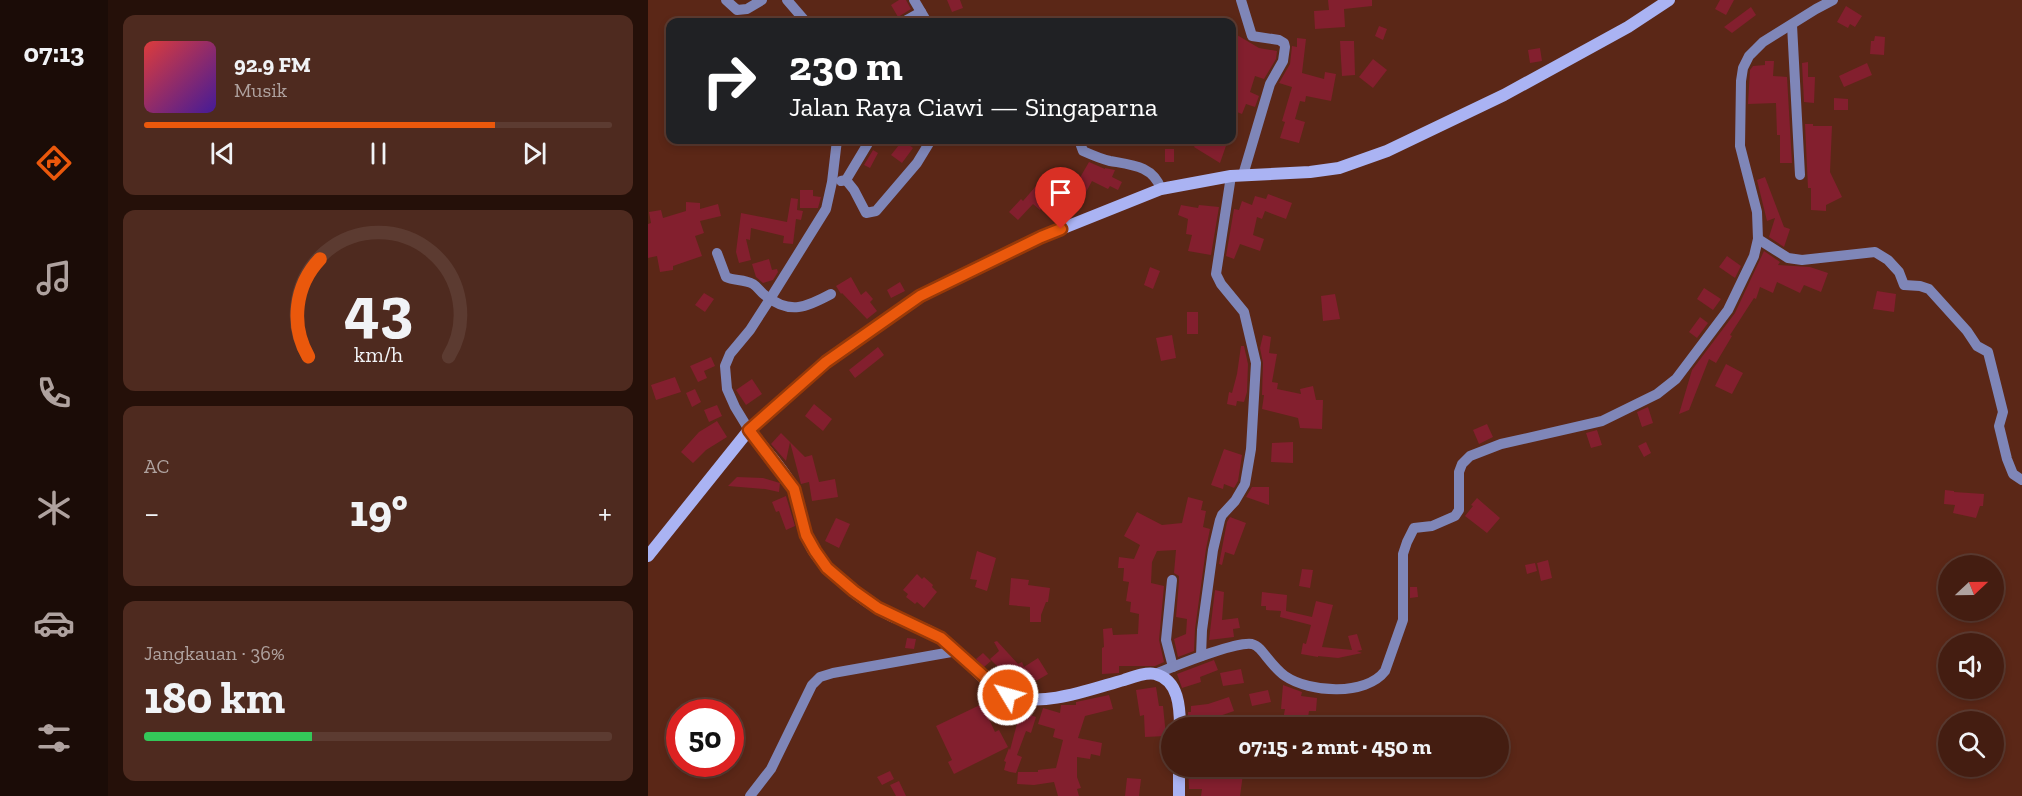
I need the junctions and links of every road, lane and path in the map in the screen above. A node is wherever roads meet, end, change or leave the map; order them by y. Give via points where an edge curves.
1 (726, 0) edge
2 (762, 0) edge
3 (787, 0) edge
4 (914, 0) edge
5 (1241, 0) edge
6 (1669, 0) edge
7 (1833, 0) edge
8 (921, 12) junction
9 (803, 18) edge
10 (910, 18) edge
11 (925, 18) edge
12 (1792, 25) junction
13 (837, 144) edge
14 (868, 144) edge
15 (929, 144) edge
16 (1080, 144) edge
17 (1237, 175) junction
18 (1800, 176) dead end
19 (846, 180) junction
20 (832, 182) junction
21 (1161, 189) junction
22 (1758, 239) junction
23 (717, 253) dead end
24 (831, 294) dead end
25 (770, 299) junction
26 (749, 430) junction
27 (2022, 480) edge
28 (648, 556) edge
29 (1172, 580) dead end
30 (957, 651) junction
31 (1201, 656) junction
32 (1173, 667) junction
33 (1155, 674) junction
34 (1180, 717) edge
35 (1179, 777) edge
36 (750, 796) edge
37 (1179, 796) edge

1 - 2 street via 737,10
3 - 9 street
4 - 8 street
5 - 17 street via 1252,36 1279,40 1285,47 1283,61 1270,84
6 - 17 main road via 1504,96 1388,150 1346,167
7 - 12 street
8 - 10 street
8 - 11 street
12 - 18 street
12 - 22 street via 1763,42 1743,68 1740,146 1757,213
13 - 20 street
14 - 19 street
15 - 19 street via 876,211 866,213
16 - 21 street via 1083,151 1129,163 1155,176
17 - 21 main road
17 - 31 street via 1216,274 1244,312 1256,358 1251,444 1245,484 1220,520
19 - 20 street
20 - 25 street via 826,209
21 - 26 main road via 1041,237 920,296 826,362
22 - 27 street via 1788,258 1802,260 1875,252 1899,272 1904,285 1929,289 1977,346 1988,352 2003,412 1999,426 2007,459 2013,474
22 - 31 street via 1755,256 1728,310 1676,379 1663,390 1602,421 1501,444 1465,460 1459,472 1459,510 1455,516 1432,526 1414,528 1407,542 1402,573 1403,620 1382,675 1369,684 1350,689 1313,687 1290,679 1252,644
23 - 25 street via 726,277 750,282
24 - 25 street via 799,309
25 - 26 street via 725,366 727,388
26 - 28 main road
26 - 30 main road via 794,489 806,535 827,568 878,608 941,638
29 - 32 street via 1166,640
30 - 33 main road via 997,688 1021,699 1044,699
30 - 36 street via 833,673 817,680 771,769
31 - 32 street
32 - 33 street
33 - 34 main road via 1176,693
35 - 37 main road

